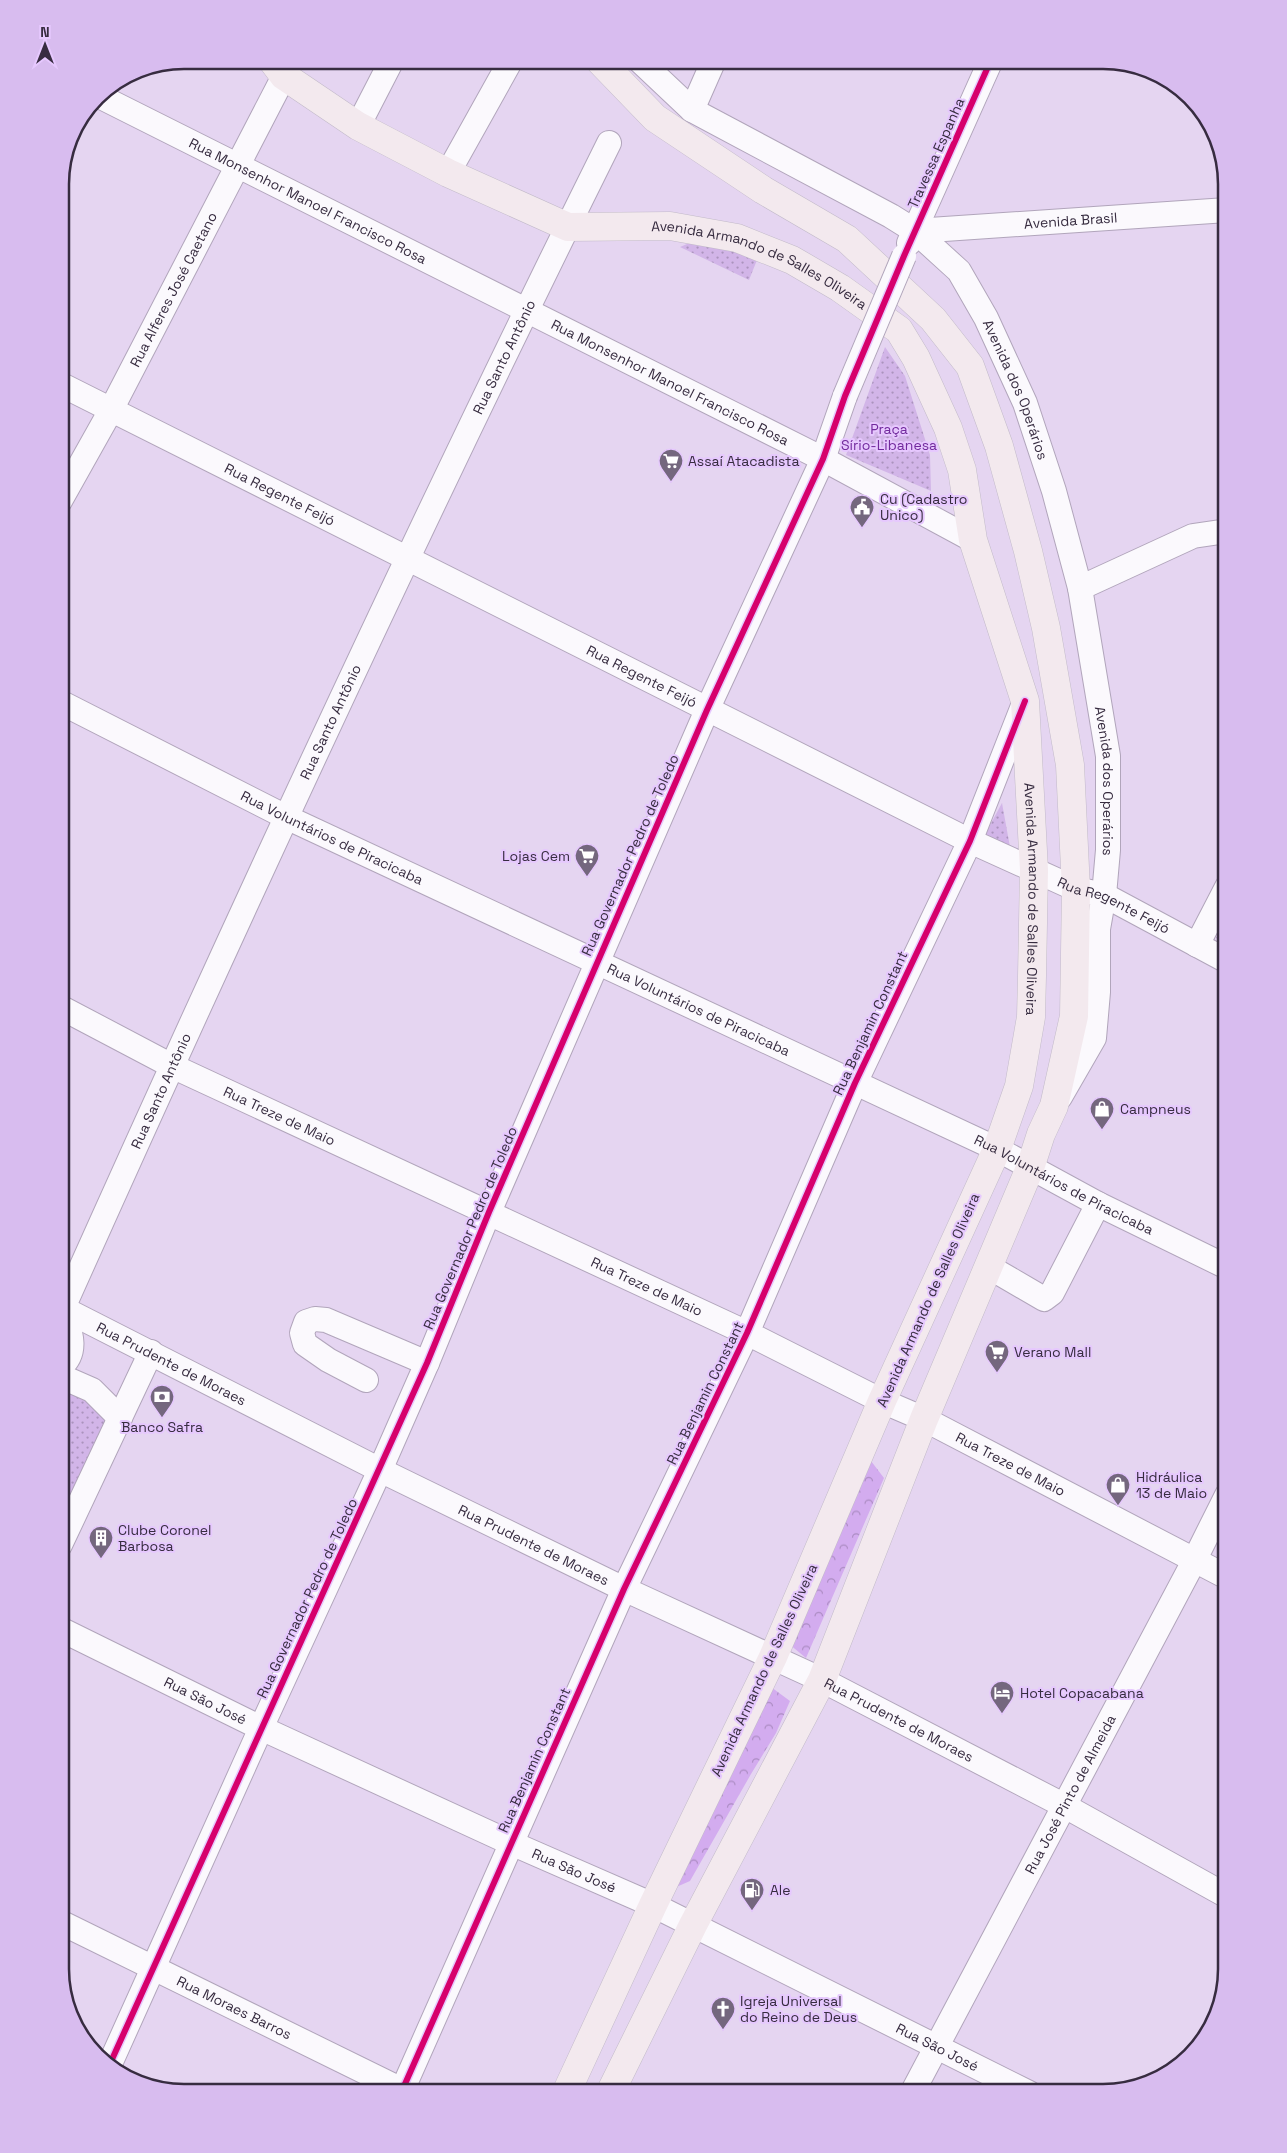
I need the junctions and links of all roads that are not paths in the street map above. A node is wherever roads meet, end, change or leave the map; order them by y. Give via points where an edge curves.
1 (278, 69) edge
2 (279, 69) edge
3 (387, 69) edge
4 (506, 69) edge
5 (609, 69) edge
6 (649, 69) edge
7 (710, 69) edge
8 (987, 69) edge
9 (106, 99) edge
10 (692, 110) junction
11 (358, 126) junction
12 (609, 144) dead end
13 (237, 164) junction
14 (448, 173) junction
15 (1218, 211) edge
16 (568, 227) junction
17 (914, 231) junction
18 (527, 310) junction
19 (69, 389) edge
20 (845, 396) joint
21 (111, 410) junction
22 (823, 458) junction
23 (69, 485) edge
24 (1218, 532) edge
25 (973, 540) junction
26 (407, 559) junction
27 (1080, 588) junction
28 (1025, 701) junction
29 (69, 707) edge
30 (708, 710) junction
31 (286, 817) junction
32 (970, 841) junction
33 (1034, 870) junction
34 (1076, 889) junction
35 (1104, 895) junction
36 (1218, 905) edge
37 (1197, 946) junction
38 (1218, 956) edge
39 (597, 962) junction
40 (69, 1012) edge
41 (172, 1066) junction
42 (855, 1083) junction
43 (1054, 1106) junction
44 (997, 1149) junction
45 (1030, 1168) junction
46 (1098, 1204) junction
47 (489, 1212) junction
48 (1218, 1263) edge
49 (988, 1267) junction
50 (69, 1292) edge
51 (69, 1311) edge
52 (69, 1332) edge
53 (748, 1334) junction
54 (150, 1352) junction
55 (69, 1357) edge
56 (427, 1363) junction
57 (69, 1380) edge
58 (366, 1380) dead end
59 (882, 1401) junction
60 (120, 1418) junction
61 (924, 1419) junction
62 (380, 1470) junction
63 (1218, 1513) edge
64 (69, 1526) edge
65 (1194, 1561) junction
66 (1218, 1573) edge
67 (624, 1589) junction
68 (69, 1633) edge
69 (774, 1656) junction
70 (822, 1680) junction
71 (261, 1728) junction
72 (1063, 1805) junction
73 (511, 1842) junction
74 (1218, 1891) edge
75 (653, 1904) junction
76 (693, 1925) junction
77 (69, 1926) edge
78 (155, 1968) junction
79 (937, 2046) junction
80 (112, 2059) edge
81 (388, 2084) edge
82 (407, 2084) edge
83 (570, 2084) edge
84 (614, 2084) edge
85 (917, 2084) edge
86 (1011, 2084) edge

1 - 13 street, Rua Alferes José Caetano
2 - 11 main road, Avenida Armando de Salles Oliveira
3 - 11 street
4 - 14 street
5 - 34 main road via 655,118 763,190 847,239 933,319 970,366 999,446 1046,628 1070,765
6 - 10 street, Avenida dos Operários
7 - 10 street
8 - 17 street, Travessa Espanha
9 - 13 street, Rua Monsenhor Manoel Francisco Rosa
10 - 17 street, Avenida dos Operários
11 - 14 main road, Avenida Armando de Salles Oliveira
12 - 16 street, Rua Santo Antônio
13 - 18 street, Rua Monsenhor Manoel Francisco Rosa
13 - 21 street, Rua Alferes José Caetano
14 - 16 main road, Avenida Armando de Salles Oliveira
15 - 17 street, Avenida Brasil
16 - 18 street, Rua Santo Antônio
16 - 25 main road, Avenida Armando de Salles Oliveira via 670,226 737,238 792,260 840,288 900,330 948,428 962,470
17 - 20 street, Travessa Espanha, bridge
17 - 27 street, Avenida dos Operários via 959,271 986,318 1025,403 1054,491
18 - 22 street, Rua Monsenhor Manoel Francisco Rosa
18 - 26 street, Rua Santo Antônio
19 - 21 street, Rua Regente Feijó
20 - 22 street, Rua Governador Pedro de Toledo
21 - 23 street, Rua Alferes José Caetano
21 - 26 street, Rua Regente Feijó
22 - 25 street, Rua Monsenhor Manoel Francisco Rosa
22 - 30 street, Rua Governador Pedro de Toledo
24 - 27 street via 1193,536
25 - 28 main road, Avenida Armando de Salles Oliveira
26 - 30 street, Rua Regente Feijó
26 - 31 street, Rua Santo Antônio
27 - 35 street, Avenida dos Operários via 1108,756 1108,850
28 - 32 street, Rua Benjamin Constant
28 - 33 main road, Avenida Armando de Salles Oliveira
29 - 31 street, Rua Voluntários de Piracicaba
30 - 32 street, Rua Regente Feijó
30 - 39 street, Rua Governador Pedro de Toledo
31 - 39 street, Rua Voluntários de Piracicaba
31 - 41 street, Rua Santo Antônio
32 - 33 street, Rua Regente Feijó
32 - 42 street, Rua Benjamin Constant
33 - 34 street, Rua Regente Feijó
33 - 44 main road, Avenida Armando de Salles Oliveira via 1031,1017 1019,1086
34 - 35 street, Rua Regente Feijó
34 - 43 main road via 1074,1016
35 - 37 street, Rua Regente Feijó
35 - 43 street, Avenida dos Operários via 1098,929 1094,1038
36 - 37 street
37 - 38 street, Rua Regente Feijó
39 - 42 street, Rua Voluntários de Piracicaba
39 - 47 street, Rua Governador Pedro de Toledo
40 - 41 street, Rua Treze de Maio
41 - 47 street, Rua Treze de Maio
41 - 50 street, Rua Santo Antônio
42 - 44 street, Rua Voluntários de Piracicaba
42 - 53 street, Rua Benjamin Constant
43 - 45 main road via 1040,1134
44 - 45 street, Rua Voluntários de Piracicaba
44 - 59 main road, Avenida Armando de Salles Oliveira
45 - 46 street, Rua Voluntários de Piracicaba
45 - 49 main road
46 - 48 street, Rua Voluntários de Piracicaba
46 - 49 street via 1052,1293 1044,1299
47 - 53 street, Rua Treze de Maio
47 - 56 street, Rua Governador Pedro de Toledo
49 - 61 main road
51 - 54 street, Rua Prudente de Moraes
52 - 55 street via 72,1342
53 - 59 street, Rua Treze de Maio
53 - 67 street, Rua Benjamin Constant
54 - 60 street
54 - 62 street, Rua Prudente de Moraes
56 - 58 street via 326,1320 306,1322 302,1333 305,1344
56 - 62 street, Rua Governador Pedro de Toledo
57 - 60 street via 92,1390
59 - 61 street, Rua Treze de Maio
59 - 69 main road, Avenida Armando de Salles Oliveira
60 - 64 street
61 - 65 street, Rua Treze de Maio
61 - 70 main road
62 - 67 street, Rua Prudente de Moraes
62 - 71 street, Rua Governador Pedro de Toledo
63 - 65 street, Rua José Pinto de Almeida
65 - 66 street, Rua Treze de Maio
65 - 72 street, Rua José Pinto de Almeida
67 - 69 street, Rua Prudente de Moraes
67 - 73 street, Rua Benjamin Constant
68 - 71 street, Rua São José
69 - 70 street, Rua Prudente de Moraes
69 - 75 main road, Avenida Armando de Salles Oliveira
70 - 72 street, Rua Prudente de Moraes
70 - 76 main road
71 - 73 street, Rua São José
71 - 78 street, Rua Governador Pedro de Toledo
72 - 74 street, Rua Prudente de Moraes
72 - 79 street, Rua José Pinto de Almeida
73 - 75 street, Rua São José
73 - 82 street, Rua Benjamin Constant
75 - 76 street, Rua São José
75 - 83 main road, Avenida Armando de Salles Oliveira
76 - 79 street, Rua São José
76 - 84 main road
77 - 78 street, Rua Moraes Barros
78 - 80 street, Rua Governador Pedro de Toledo
78 - 81 street, Rua Moraes Barros
79 - 85 street, Rua José Pinto de Almeida
79 - 86 street, Rua São José

